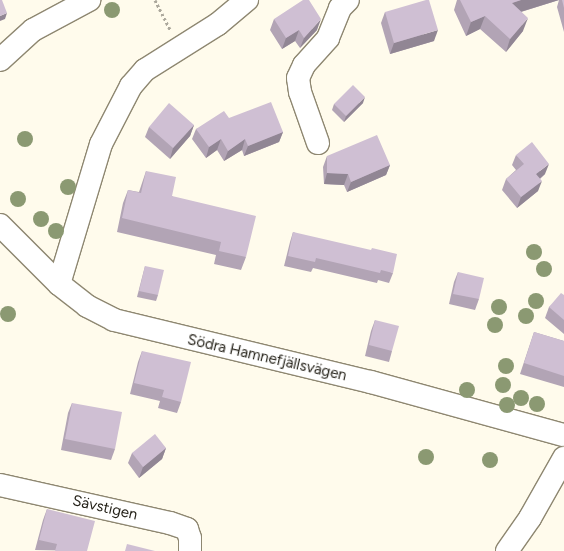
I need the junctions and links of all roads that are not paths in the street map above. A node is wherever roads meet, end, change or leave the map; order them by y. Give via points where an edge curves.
1 (89, 0) edge
2 (247, 0) edge
3 (348, 0) edge
4 (0, 60) edge
5 (318, 143) dead end
6 (0, 225) edge
7 (59, 284) junction
8 (564, 434) edge
9 (564, 458) edge
10 (0, 485) edge
11 (190, 551) edge
12 (507, 551) edge

1 - 4 street via 33,30
2 - 7 street via 218,24 144,70 131,86 101,144
3 - 5 street via 340,8 328,38 304,65 298,78
6 - 7 street, Södra Hamnefjällsvägen
7 - 8 street, Södra Hamnefjällsvägen via 87,306 114,320 371,382
9 - 12 street
10 - 11 street, Sävstigen via 170,523 186,529

